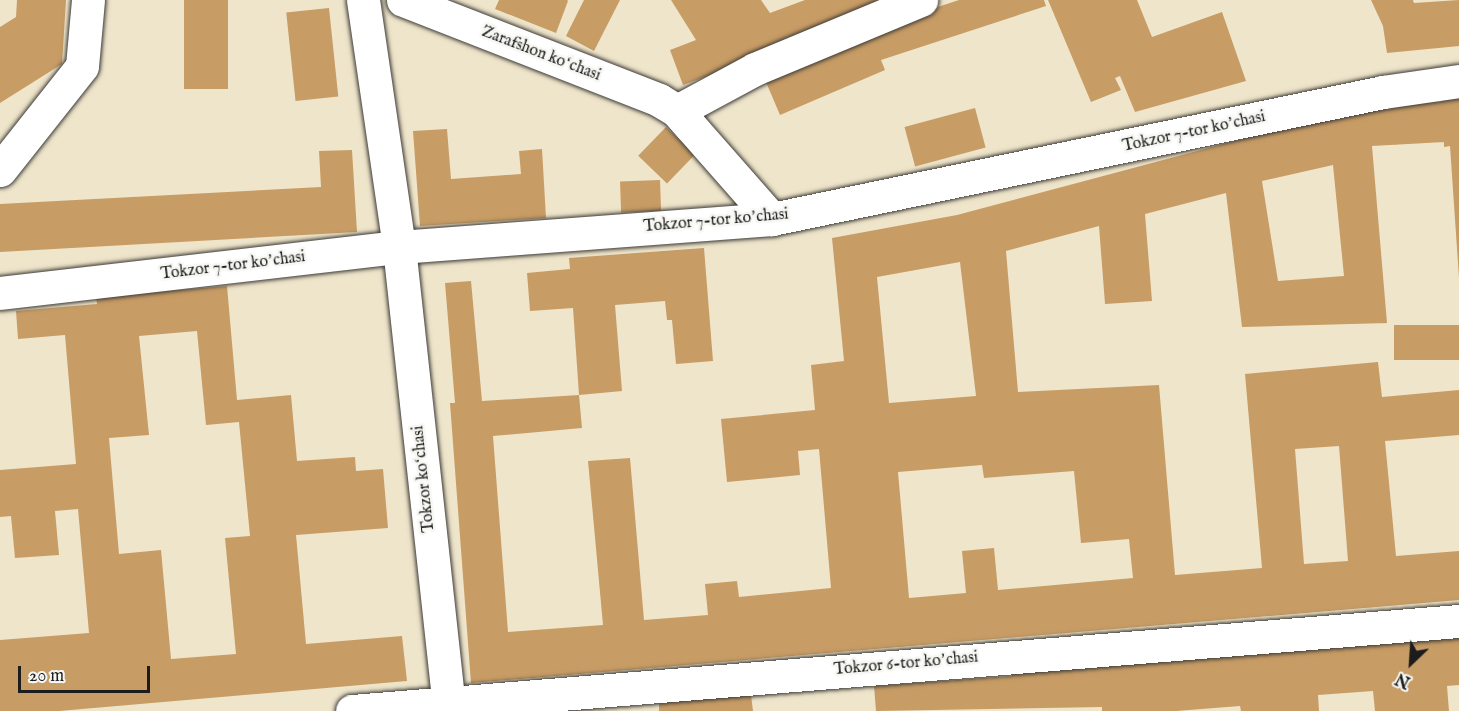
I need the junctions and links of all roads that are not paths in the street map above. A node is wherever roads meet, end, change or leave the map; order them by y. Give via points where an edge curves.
1 (88, 0) edge
2 (363, 0) edge
3 (403, 0) edge
4 (921, 0) edge
5 (1459, 81) edge
6 (677, 111) junction
7 (0, 170) edge
8 (772, 219) junction
9 (399, 247) junction
10 (0, 293) edge
11 (1459, 621) edge
12 (449, 706) edge
13 (352, 711) edge

1 - 7 street via 82,66
2 - 9 street
3 - 6 street, Zarafshon koʻchasi via 659,100
4 - 6 street via 755,69
5 - 8 street, Tokzor 7-tor koʼchasi via 1383,92
6 - 8 street
8 - 9 street, Tokzor 7-tor koʼchasi
9 - 10 street, Tokzor 7-tor koʼchasi
9 - 12 street, Tokzor koʻchasi
11 - 12 street, Tokzor 6-tor koʼchasi
12 - 13 street, Tokzor 6-tor koʼchasi

